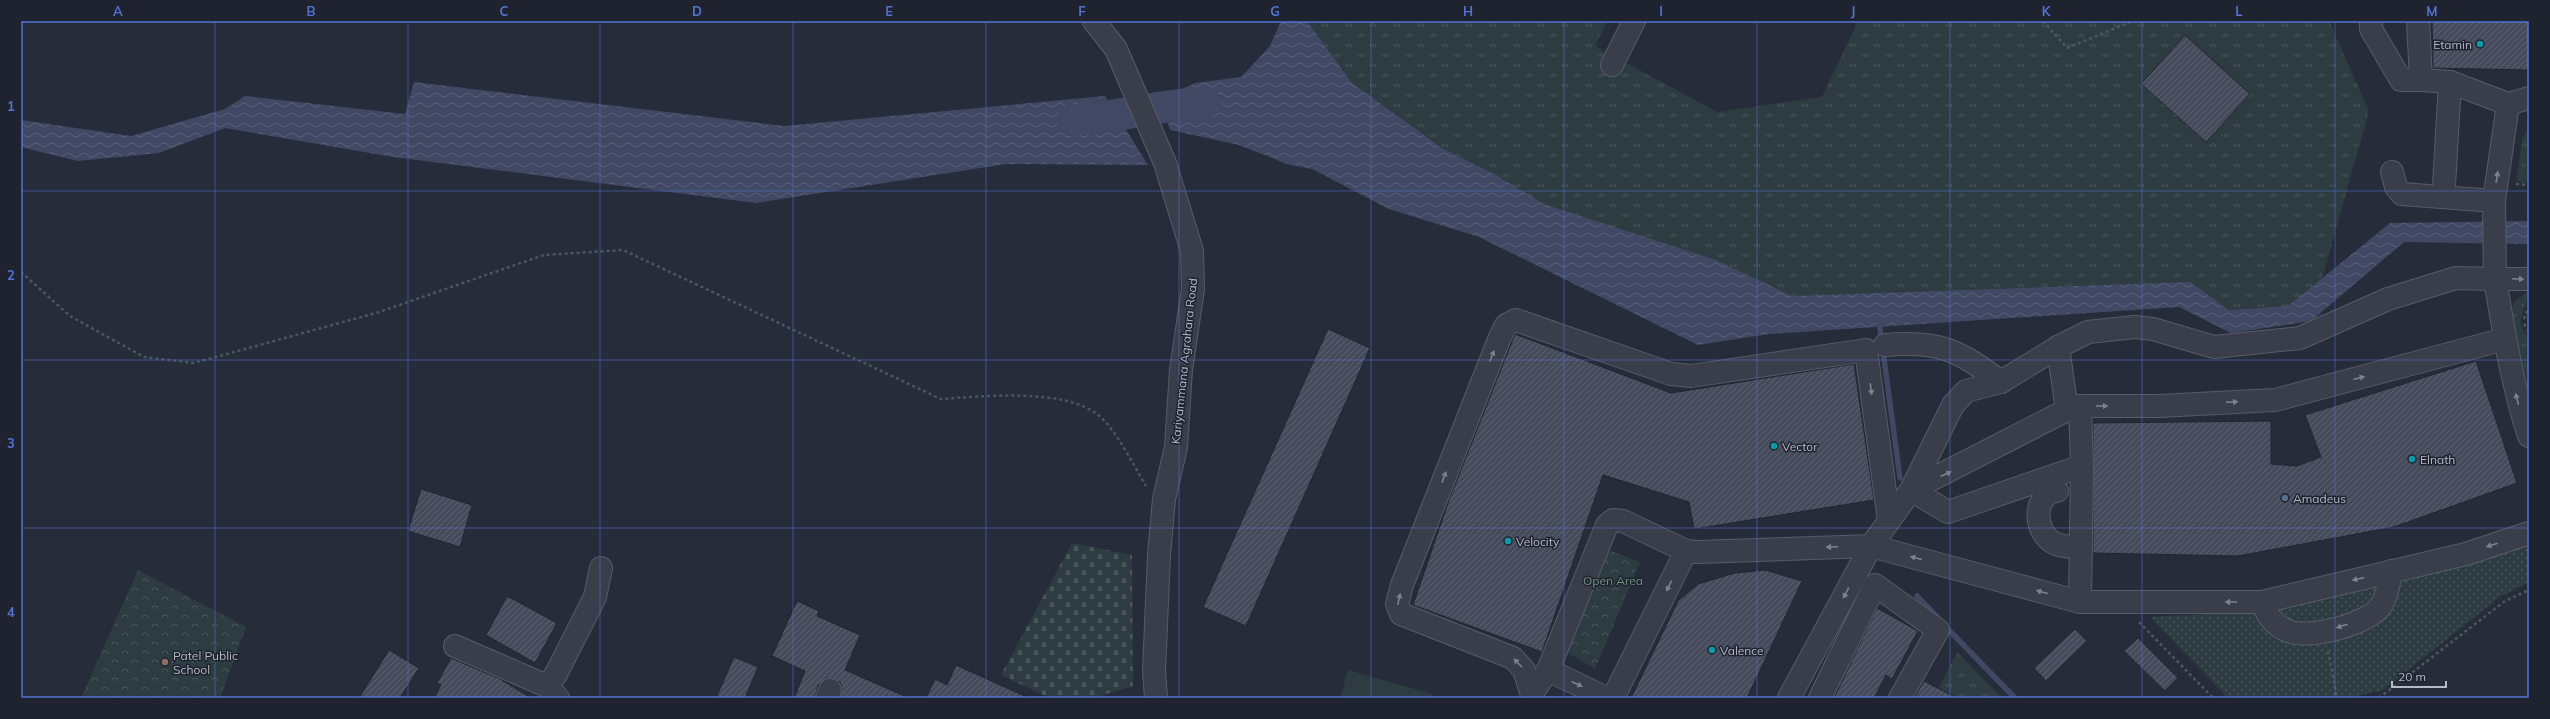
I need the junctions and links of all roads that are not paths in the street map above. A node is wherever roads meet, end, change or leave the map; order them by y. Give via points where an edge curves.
1 (1094, 21) edge
2 (1634, 21) edge
3 (2371, 21) edge
4 (2418, 21) edge
5 (1612, 65) dead end
6 (2421, 80) junction
7 (2450, 82) junction
8 (2529, 98) edge
9 (2508, 104) junction
10 (2392, 172) dead end
11 (2444, 186) dead end
12 (2494, 209) junction
13 (2496, 279) junction
14 (2529, 280) edge
15 (2505, 339) junction
16 (1885, 345) dead end
17 (2058, 347) junction
18 (2001, 382) junction
19 (2073, 408) junction
20 (2529, 436) edge
21 (2082, 466) junction
22 (1911, 490) junction
23 (2057, 491) dead end
24 (1889, 521) junction
25 (2529, 533) edge
26 (1871, 546) junction
27 (2081, 546) junction
28 (1686, 551) junction
29 (601, 568) dead end
30 (2391, 571) junction
31 (2080, 602) junction
32 (2262, 602) junction
33 (455, 646) dead end
34 (1548, 670) junction
35 (553, 692) edge
36 (1533, 695) edge
37 (1156, 698) edge
38 (1606, 698) edge
39 (1613, 698) edge
40 (1789, 698) edge
41 (1820, 698) edge
42 (1900, 698) edge

1 - 37 street, Kariyammana Agrahara Road via 1116,49 1165,162 1192,251 1193,289 1181,370 1176,447 1164,499 1159,555 1154,671
2 - 5 street
3 - 6 street via 2371,28 2401,80
4 - 6 street
6 - 7 street
7 - 9 street
7 - 11 street
8 - 9 street
12 -> 9 street
10 - 12 street via 2396,187 2402,194
12 - 13 street
13 -> 14 street
13 - 15 street
13 - 17 street via 2456,278 2388,299 2300,338 2214,347 2153,329 2134,327 2088,332
19 -> 15 street via 2275,400
20 -> 15 street via 2516,397
16 - 18 street via 1931,344 1945,347 1974,362
17 - 18 street
17 - 19 street
18 - 22 street via 1960,396 1953,405
19 - 21 street
22 -> 19 street
21 - 22 street via 1948,512
21 - 27 street
22 - 24 street
23 - 27 street via 2045,497 2040,506 2040,528 2045,537 2055,544
24 - 26 street
36 -> 24 street via 1524,670 1513,658 1401,614 1397,604 1402,585 1497,344 1506,325 1516,320 1671,374 1691,376 1866,350
25 -> 30 street via 2466,554
26 -> 28 street
31 -> 26 street
26 -> 40 street
27 - 31 street
28 - 34 street via 1623,521 1613,520 1607,525
28 -> 39 street
29 - 35 street via 595,597 556,674
30 -> 32 street
30 -> 32 street via 2382,604 2374,613 2363,620 2336,628 2290,632 2270,619
32 -> 31 street
33 - 35 street
34 - 36 street
34 -> 38 street
41 - 42 street via 1875,585 1938,630

